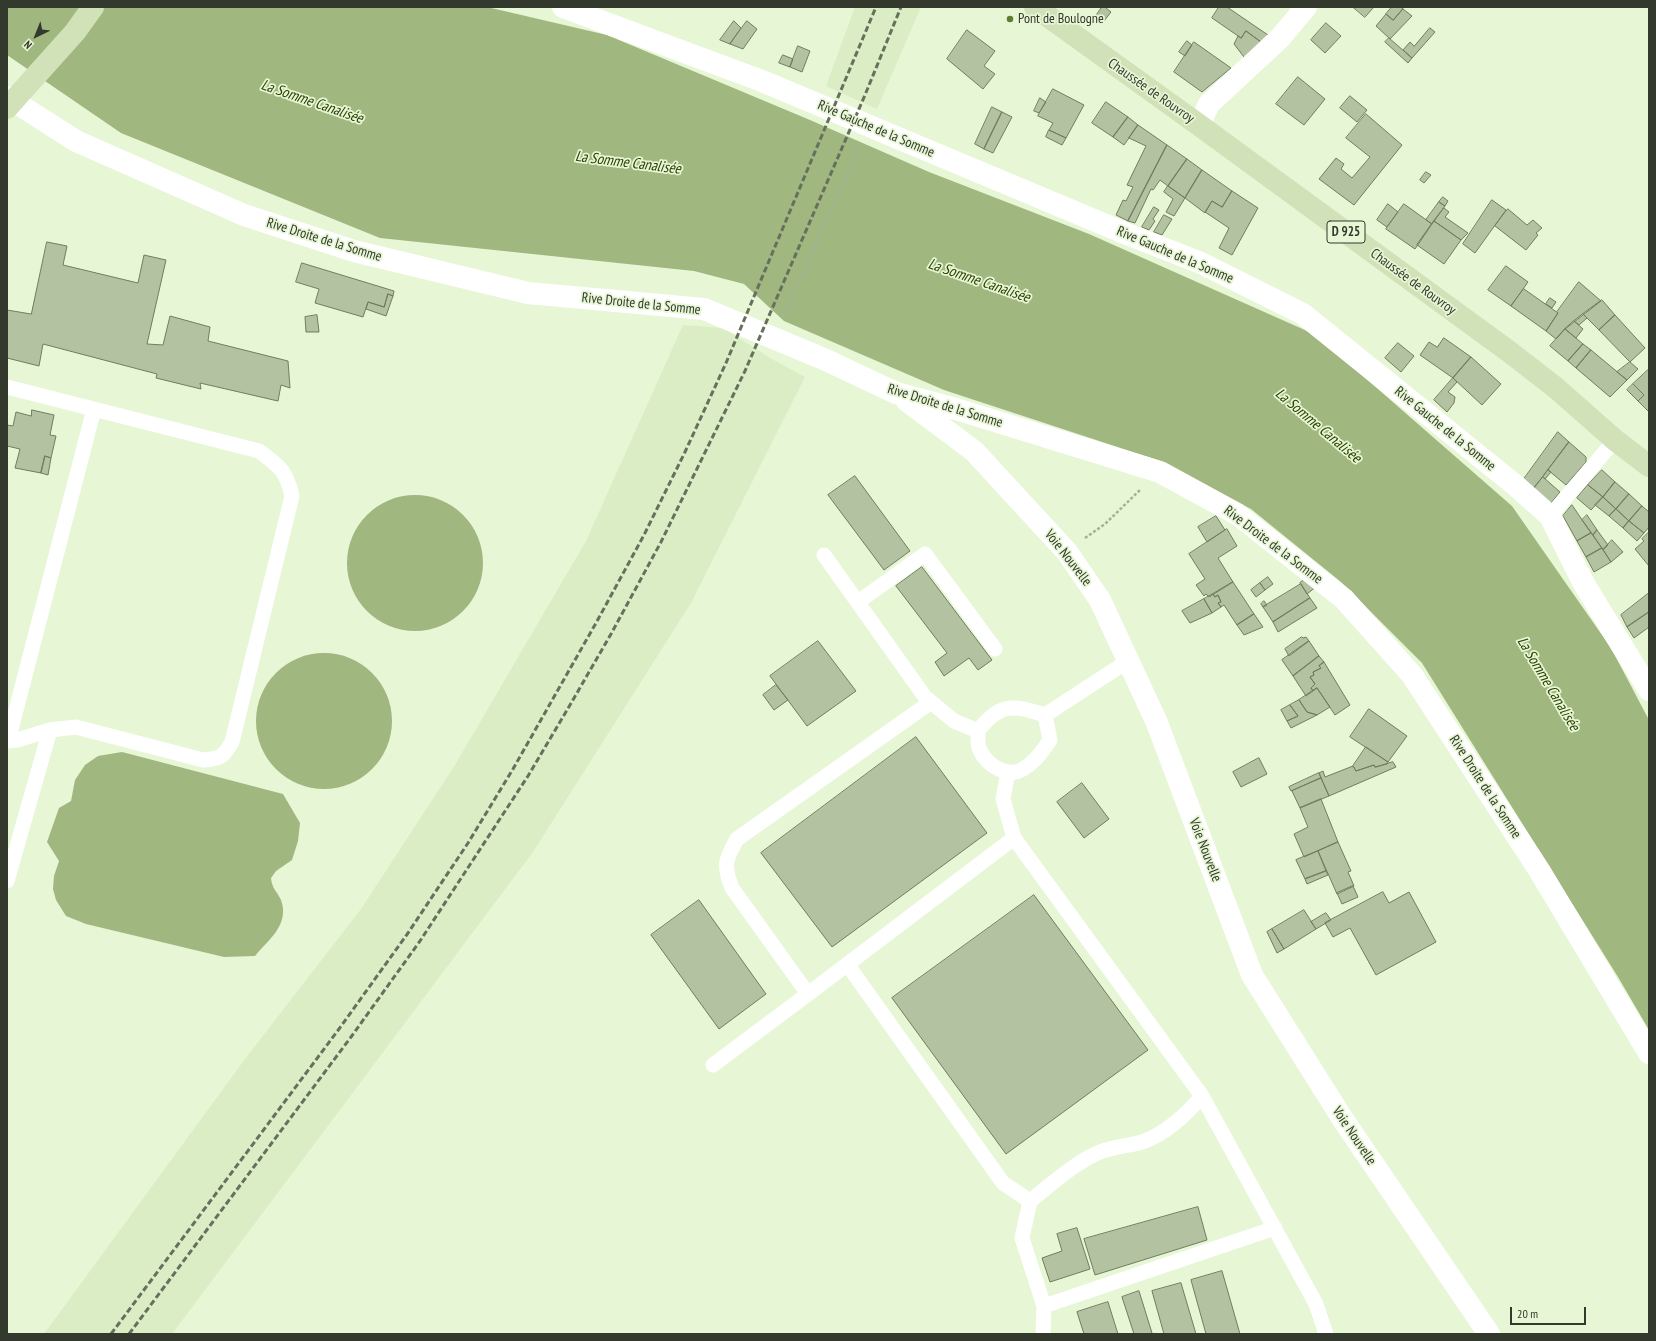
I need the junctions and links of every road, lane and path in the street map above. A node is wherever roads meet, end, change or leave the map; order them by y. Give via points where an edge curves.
1 (93, 7) edge
2 (563, 7) edge
3 (1035, 7) edge
4 (1306, 7) edge
5 (7, 97) edge
6 (7, 108) edge
7 (1199, 125) junction
8 (860, 146) dead end
9 (783, 320) dead end
10 (7, 387) edge
11 (896, 393) junction
12 (94, 409) junction
13 (1615, 440) junction
14 (1649, 466) edge
15 (1160, 472) junction
16 (1550, 516) junction
17 (1067, 552) junction
18 (824, 555) dead end
19 (858, 602) junction
20 (995, 649) dead end
21 (1128, 662) junction
22 (1649, 690) edge
23 (931, 702) junction
24 (1045, 715) junction
25 (50, 730) junction
26 (978, 731) junction
27 (8, 741) edge
28 (1008, 772) junction
29 (1014, 838) junction
30 (7, 881) edge
31 (847, 964) junction
32 (808, 994) junction
33 (1649, 1053) edge
34 (713, 1065) dead end
35 (1202, 1096) junction
36 (1030, 1201) junction
37 (1275, 1228) junction
38 (1044, 1306) junction
39 (1043, 1334) edge
40 (1326, 1334) edge
41 (1489, 1334) edge

1 - 6 main road via 75,32
2 - 16 street, Rive Gauche de la Somme via 762,81 1201,263 1303,314
3 - 7 main road, Chaussée de Rouvroy / D 925
4 - 7 street via 1280,38 1209,104
5 - 11 street, Rive Droite de la Somme via 76,141 244,215 354,251 528,293 704,309 826,360
7 - 13 main road, Chaussée de Rouvroy / D 925 via 1511,353 1556,388
8 - 9 path
10 - 12 lane
11 - 15 street, Rive Droite de la Somme
11 - 17 street, Voie Nouvelle via 974,451
12 - 25 lane via 259,451 281,468 288,480 292,496 232,742 226,753 214,759 203,760 76,727
12 - 27 lane
13 - 14 main road, Chaussée de Rouvroy / D 925
13 - 16 lane
15 - 17 path via 1105,524
15 - 33 street, Rive Droite de la Somme via 1237,514 1344,599 1412,675 1539,870
16 - 22 street, Rive Gauche de la Somme via 1584,584
17 - 21 street, Voie Nouvelle via 1100,600
18 - 19 lane
19 - 20 lane via 925,554
19 - 23 lane
21 - 24 lane
21 - 41 street, Voie Nouvelle via 1157,723 1252,975 1342,1118
23 - 26 lane via 954,721
23 - 32 lane via 737,839 727,857 726,874 732,888
24 - 26 lane via 1023,708 1004,708 988,718
24 - 28 lane via 1050,740 1041,753 1022,770
25 - 27 lane
25 - 30 lane
26 - 28 lane via 979,749 991,766
28 - 29 lane via 1004,799
29 - 31 lane
29 - 35 lane
31 - 32 lane
31 - 36 lane via 1003,1183
32 - 34 lane
35 - 36 lane via 1170,1127 1144,1142 1100,1152 1070,1170
35 - 37 lane
36 - 38 lane via 1022,1238
37 - 38 lane
37 - 40 lane via 1316,1304
38 - 39 lane

